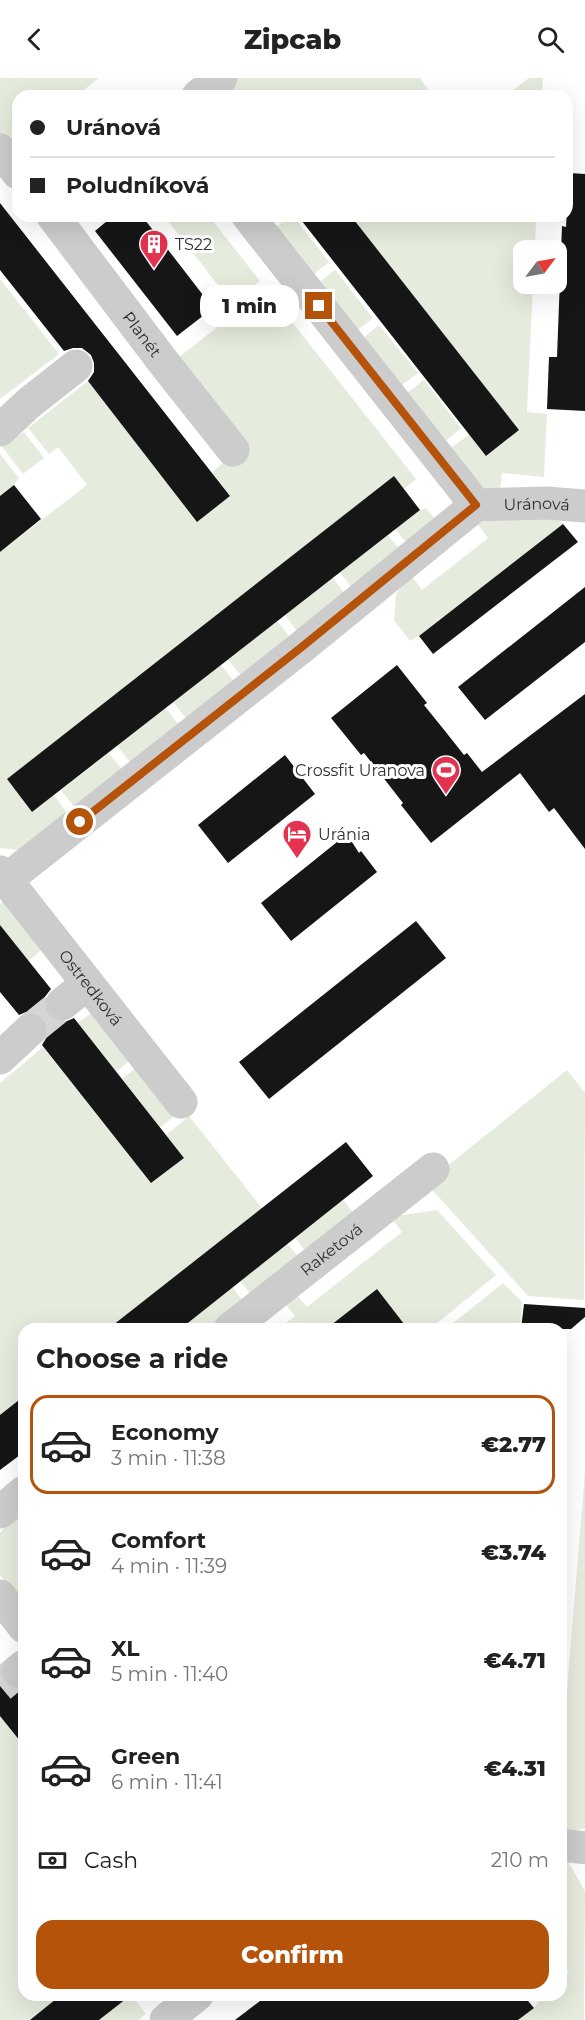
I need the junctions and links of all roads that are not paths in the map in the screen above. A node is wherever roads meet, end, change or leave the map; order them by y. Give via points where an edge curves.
1 (221, 78) edge
2 (206, 90) edge
3 (0, 150) edge
4 (12, 165) edge
5 (58, 222) edge
6 (253, 222) edge
7 (76, 366) dead end
8 (0, 430) edge
9 (233, 450) dead end
10 (476, 505) junction
11 (585, 506) edge
12 (3, 876) edge
13 (30, 1030) tunnel mouth
14 (0, 1058) edge
15 (181, 1102) dead end
16 (433, 1169) dead end
17 (238, 1323) edge
18 (18, 1497) edge
19 (0, 1512) edge
20 (0, 1596) edge
21 (18, 1619) edge
22 (567, 1846) edge
23 (585, 1848) edge
24 (190, 2001) edge
25 (166, 2020) edge

1 - 2 street
3 - 4 street
5 - 9 street, Planét
6 - 10 street
7 - 8 street
10 - 11 street, Uránová
10 - 12 street via 303,646
12 - 15 street, Ostredková via 75,994
13 - 14 street
16 - 17 street, Raketová
18 - 19 street
20 - 21 street
22 - 23 street
24 - 25 street

